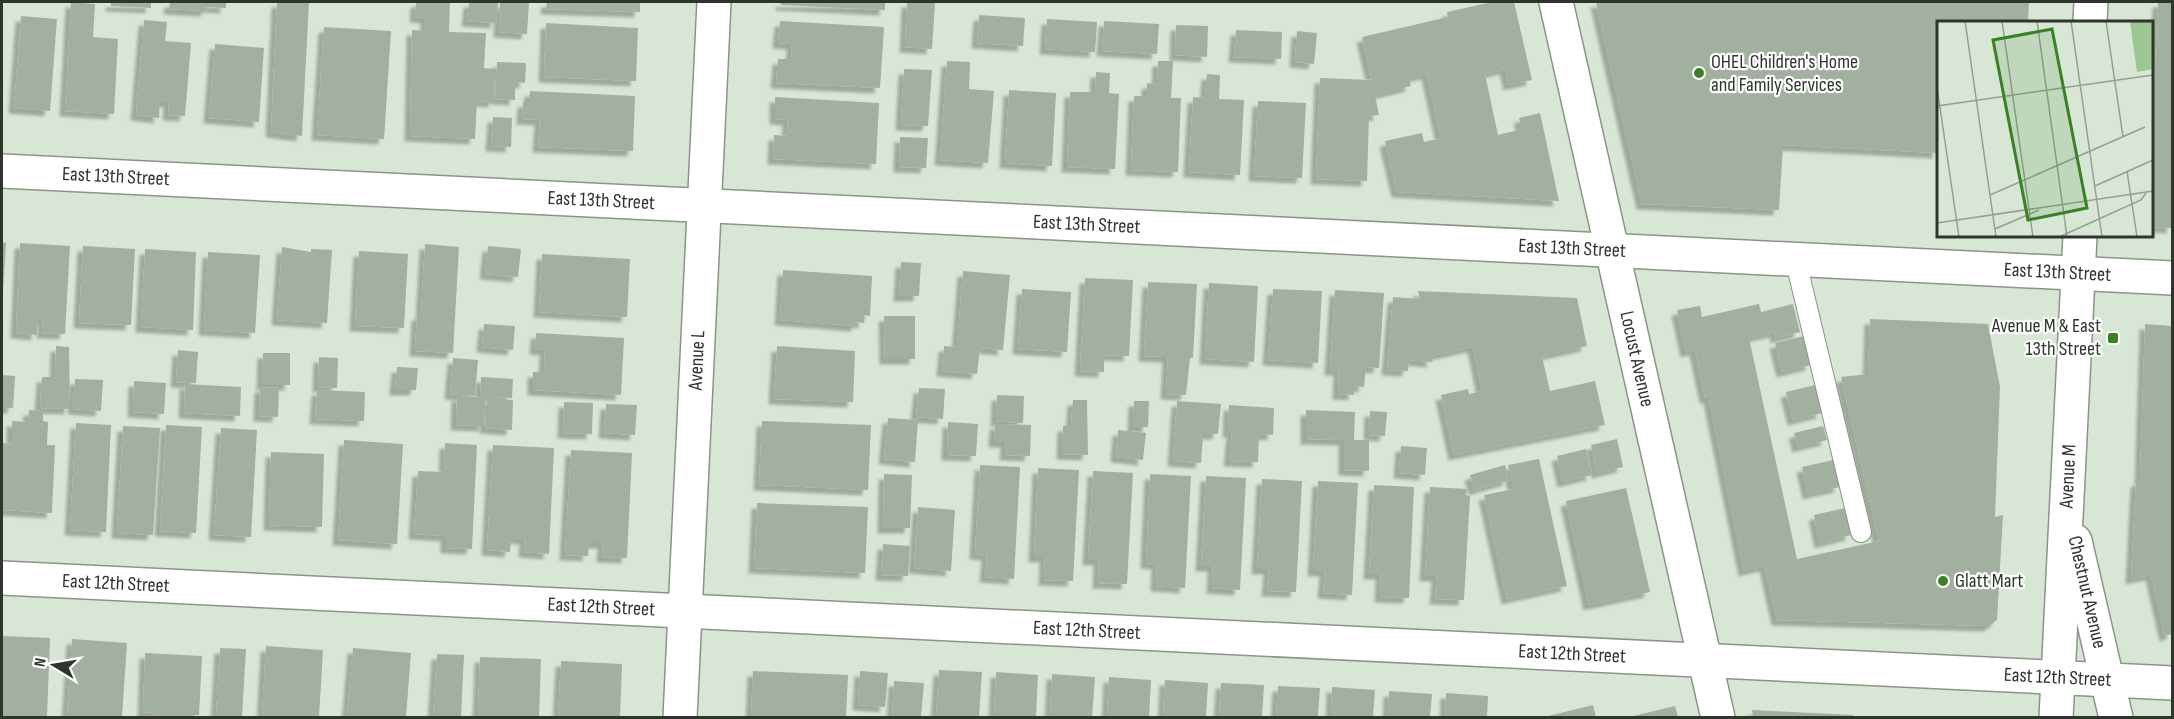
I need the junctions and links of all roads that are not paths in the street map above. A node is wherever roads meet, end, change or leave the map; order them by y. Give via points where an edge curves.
1 (714, 2) edge
2 (1556, 2) edge
3 (2091, 2) edge
4 (2090, 21) edge
5 (2, 171) edge
6 (704, 204) junction
7 (2080, 237) edge
8 (1613, 250) junction
9 (1795, 258) junction
10 (2078, 272) junction
11 (2172, 278) edge
12 (2066, 502) junction
13 (1861, 532) dead end
14 (2, 578) edge
15 (685, 611) junction
16 (1706, 661) junction
17 (2058, 678) junction
18 (2107, 681) junction
19 (2172, 683) edge
20 (680, 717) edge
21 (1718, 717) edge
22 (2056, 717) edge
23 (2116, 717) edge

1 - 6 street, Avenue L
2 - 8 street, Locust Avenue
3 - 4 street
5 - 6 street, East 13th Street
6 - 8 street, East 13th Street
6 - 15 street, Avenue L
7 - 10 street, Avenue M
8 - 9 street, East 13th Street
8 - 16 street, Locust Avenue
9 - 10 street, East 13th Street
9 - 13 lane
10 - 11 street, East 13th Street
10 - 12 street, Avenue M
12 - 17 street, Avenue M
12 - 18 street, Chestnut Avenue
14 - 15 street, East 12th Street
15 - 16 street, East 12th Street
15 - 20 street, Avenue L
16 - 17 street, East 12th Street
16 - 21 street, Locust Avenue
17 - 18 street, East 12th Street
17 - 22 street, Avenue M
18 - 19 street, East 12th Street
18 - 23 street, Chestnut Avenue

